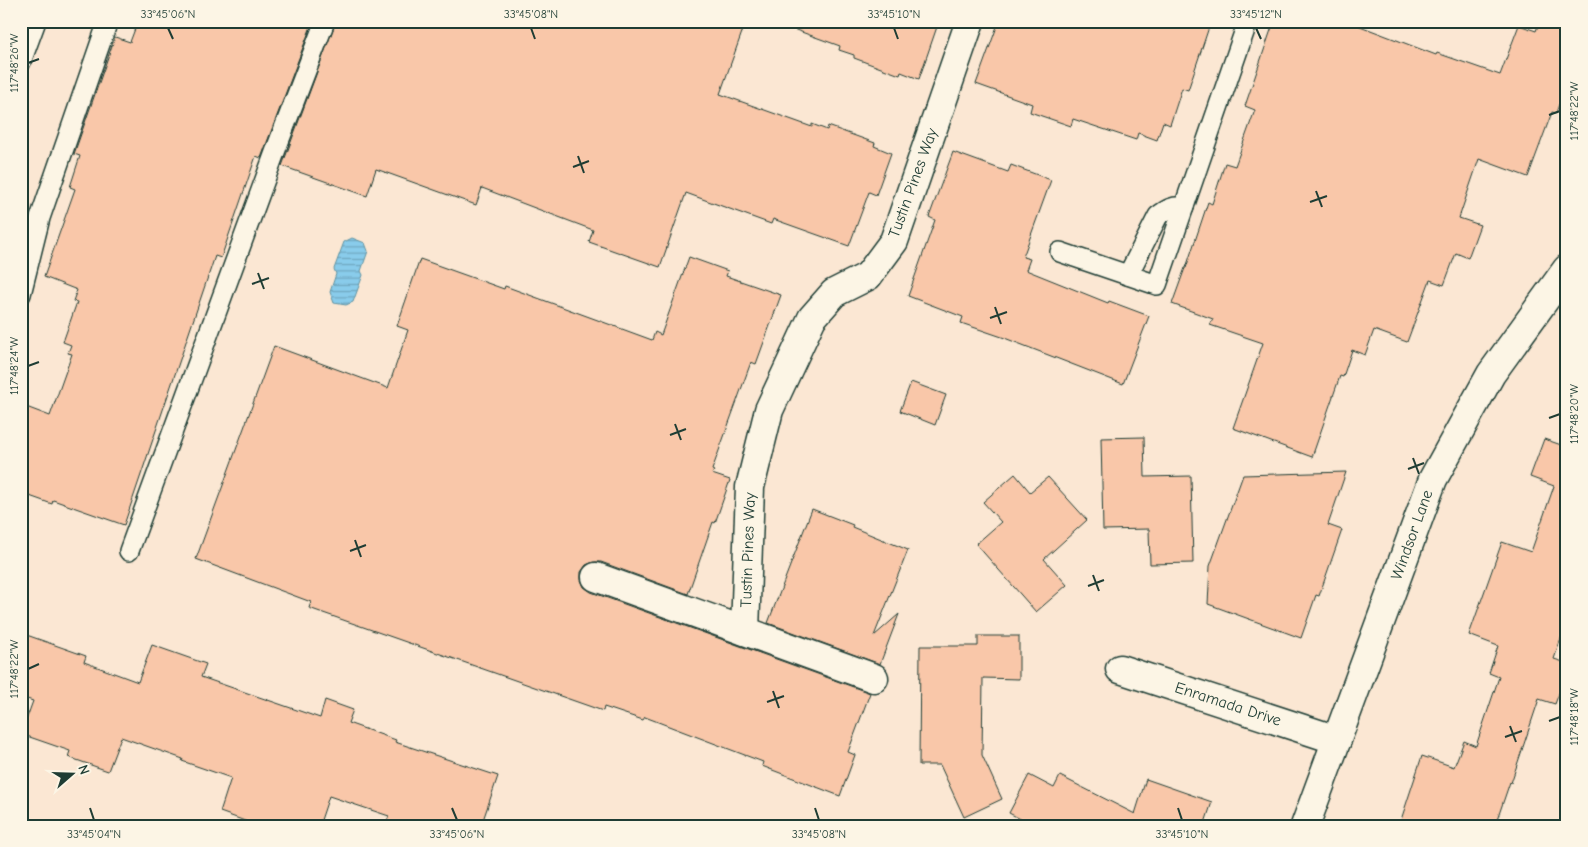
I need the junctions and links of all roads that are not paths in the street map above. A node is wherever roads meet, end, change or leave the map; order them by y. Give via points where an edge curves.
1 (36, 21) edge
2 (108, 21) edge
3 (325, 21) edge
4 (970, 21) edge
5 (1248, 21) edge
6 (21, 62) edge
7 (1184, 207) junction
8 (1060, 252) dead end
9 (1567, 269) edge
10 (1128, 275) junction
11 (21, 294) edge
12 (129, 551) dead end
13 (596, 577) dead end
14 (745, 631) junction
15 (1120, 669) dead end
16 (874, 678) dead end
17 (1337, 740) junction
18 (1305, 826) edge

1 - 6 lane
2 - 11 lane via 40,218
3 - 12 lane
4 - 14 street, Tustin Pines Way via 894,241 868,276 834,293 812,318 769,410 750,487
5 - 7 lane
7 - 10 lane via 1174,206 1158,216
7 - 10 lane via 1157,285
8 - 10 lane
9 - 17 street, Windsor Lane via 1491,374 1433,479
13 - 14 street
14 - 16 street
15 - 17 street, Enramada Drive
17 - 18 street, Windsor Lane

